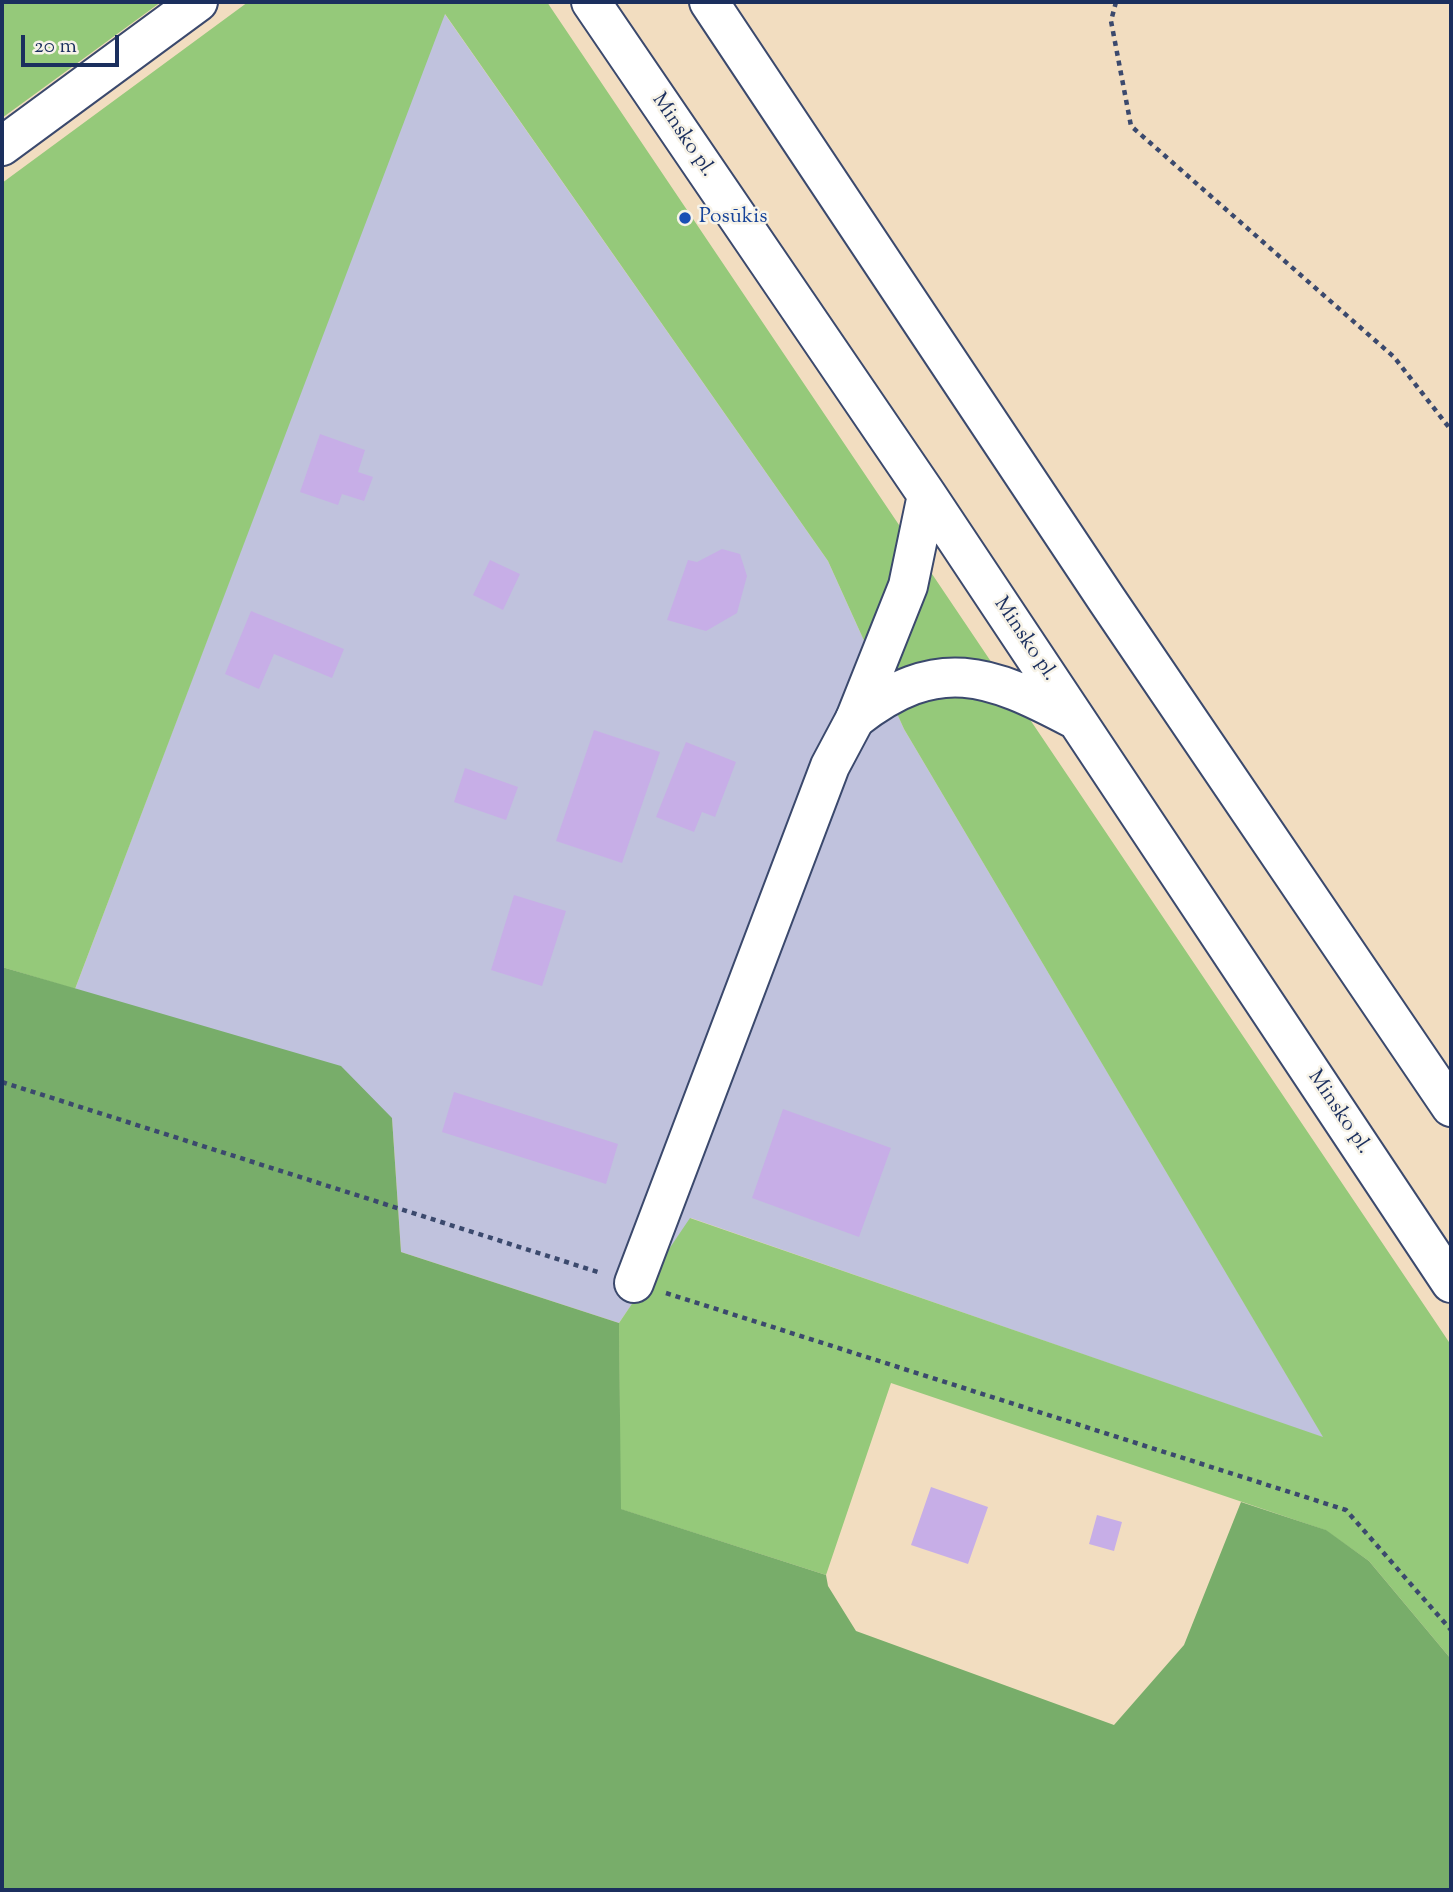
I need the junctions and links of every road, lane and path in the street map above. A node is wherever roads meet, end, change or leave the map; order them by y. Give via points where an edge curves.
1 (198, 2) edge
2 (591, 2) edge
3 (709, 2) edge
4 (1116, 2) edge
5 (2, 146) edge
6 (1451, 430) edge
7 (927, 495) junction
8 (855, 719) junction
9 (1078, 721) junction
10 (2, 1082) edge
11 (1451, 1107) edge
12 (634, 1283) junction
13 (1451, 1283) edge
14 (1451, 1630) edge

1 - 5 main road
2 - 7 main road, Minsko pl.
3 - 11 main road
4 - 6 path via 1111,21 1131,126 1394,357
7 - 8 main road via 908,586
7 - 9 main road, Minsko pl.
8 - 9 main road via 918,681 981,678 1017,689
8 - 12 main road via 830,766
9 - 13 main road, Minsko pl.
10 - 12 path
12 - 14 path via 1346,1510

